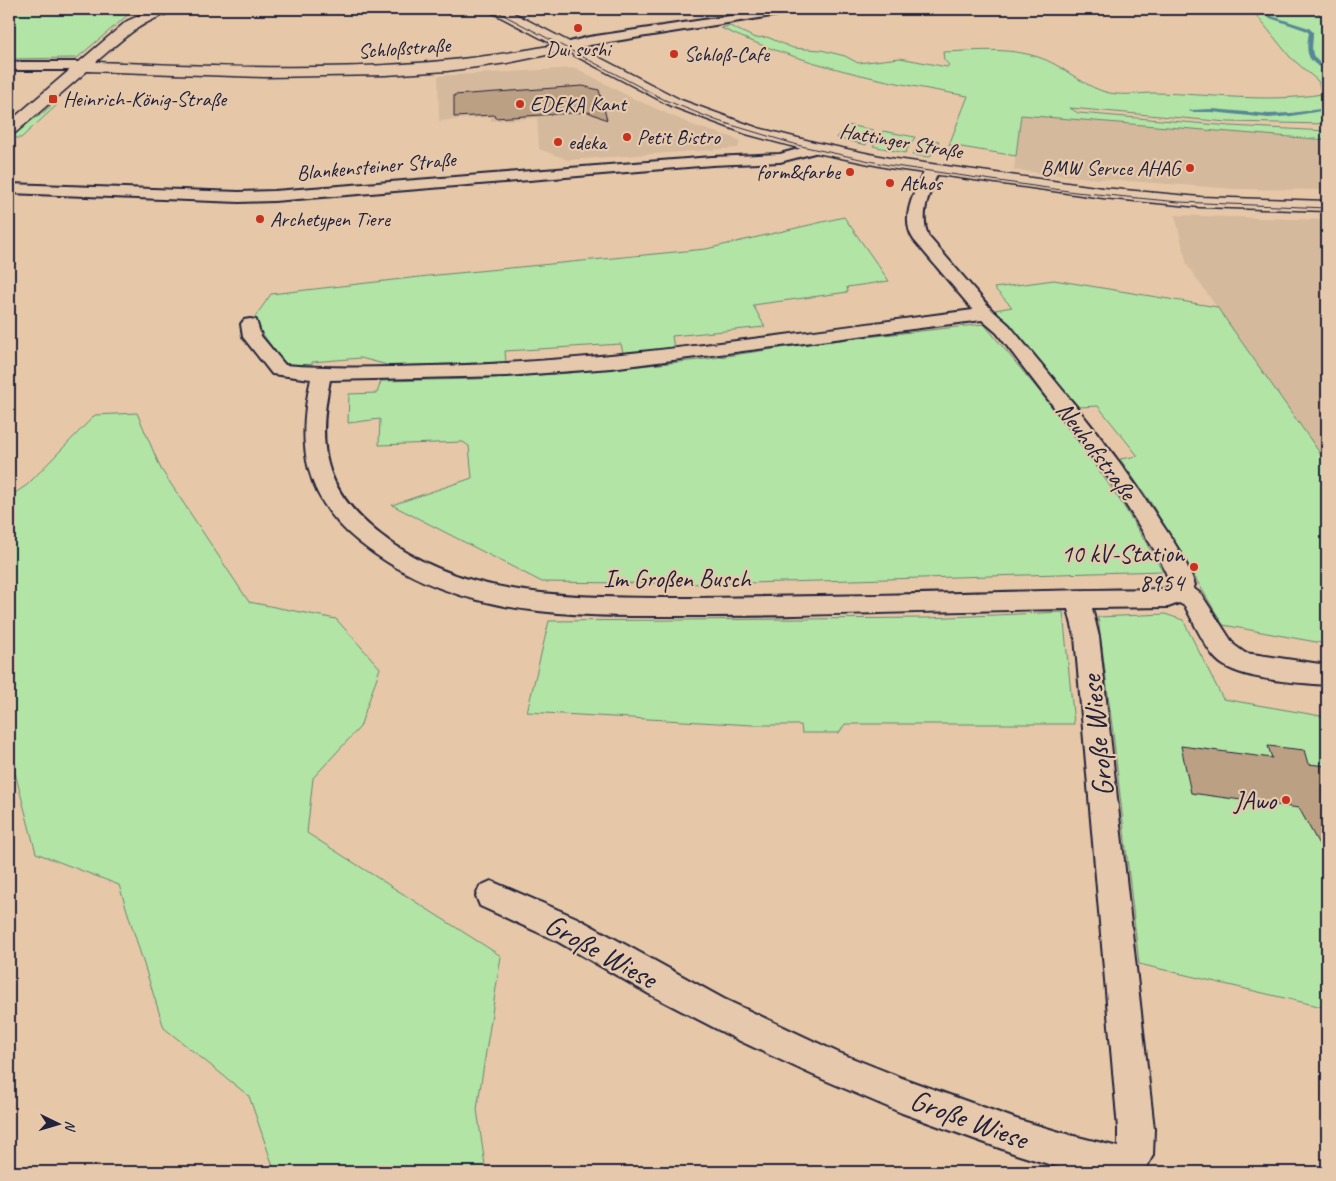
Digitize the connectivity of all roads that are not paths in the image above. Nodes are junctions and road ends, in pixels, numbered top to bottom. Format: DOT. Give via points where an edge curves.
graph roads {
  1 [pos="167,9"];
  2 [pos="496,9"];
  3 [pos="797,9"];
  4 [pos="566,47"];
  5 [pos="9,66"];
  6 [pos="83,66"];
  7 [pos="9,130"];
  8 [pos="763,134"];
  9 [pos="817,148"];
  10 [pos="745,159"];
  11 [pos="932,170"];
  12 [pos="9,190"];
  13 [pos="1327,206"];
  14 [pos="986,314"];
  15 [pos="250,324"];
  16 [pos="322,374"];
  17 [pos="1180,591"];
  18 [pos="1078,599"];
  19 [pos="1327,675"];
  20 [pos="491,896"];
  1 -- 6 [label="main road" via="132,24"];
  2 -- 4 [label="main road, Hattinger Straße"];
  3 -- 4 [label="street, Schloßstraße" via="598,39"];
  4 -- 6 [label="main road, Schloßstraße" via="467,64 369,72 248,73"];
  4 -- 8 [label="main road, Hattinger Straße" via="676,103"];
  5 -- 6 [label="street, Schloßstraße"];
  6 -- 7 [label="main road"];
  8 -- 9 [label="main road, Hattinger Straße"];
  8 -- 10 [label="street" via="759,150"];
  9 -- 10 [label="street, Blankensteiner Straße" via="780,158"];
  9 -- 11 [label="main road, Hattinger Straße"];
  10 -- 12 [label="street, Blankensteiner Straße" via="274,196"];
  11 -- 13 [label="main road, Hattinger Straße" via="1146,198"];
  11 -- 14 [label="street, Neuhofstraße" via="915,213 914,225 920,237"];
  14 -- 16 [label="street" via="611,362 507,370"];
  14 -- 17 [label="street, Neuhofstraße" via="1003,329 1110,463 1167,551 1182,579"];
  15 -- 16 [label="street" via="252,337 279,370"];
  16 -- 18 [label="street, Im Großen Busch" via="314,438 321,477 344,516 386,552 436,578 471,590 535,601 633,607"];
  17 -- 18 [label="street, Im Großen Busch" via="1168,598"];
  17 -- 19 [label="street" via="1193,600 1225,652 1236,660 1249,665"];
  18 -- 20 [label="street, Große Wiese" via="1087,638 1136,1129 1135,1155 1125,1166 1086,1159 1011,1135 849,1074 675,991 551,921"];
}
